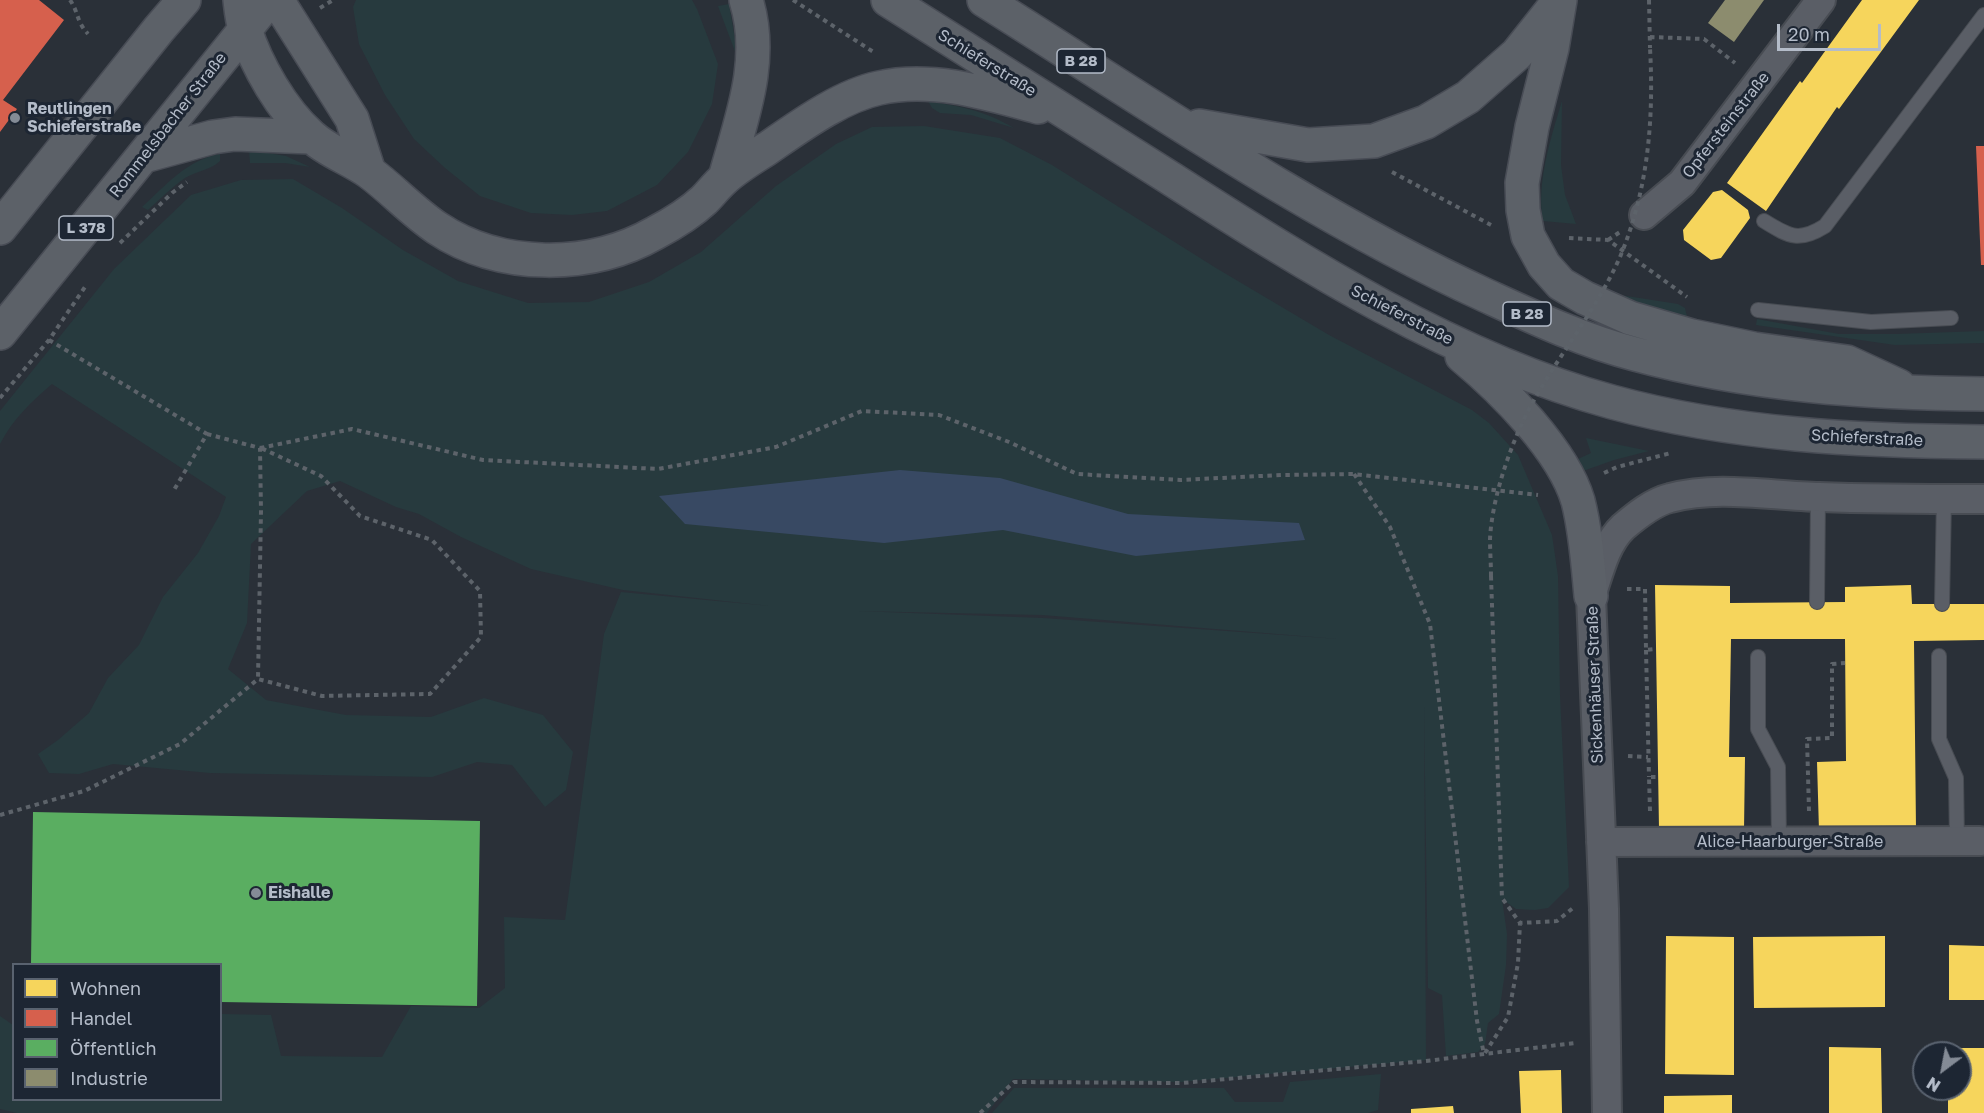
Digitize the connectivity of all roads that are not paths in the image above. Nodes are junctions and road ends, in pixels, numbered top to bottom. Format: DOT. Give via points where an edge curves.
graph roads {
  1 [pos="184,0"];
  2 [pos="269,0"];
  3 [pos="277,0"];
  4 [pos="746,0"];
  5 [pos="888,0"];
  6 [pos="984,0"];
  7 [pos="1560,0"];
  8 [pos="1821,0"];
  9 [pos="242,14"];
  10 [pos="1984,15"];
  11 [pos="1071,116"];
  12 [pos="1178,122"];
  13 [pos="311,137"];
  14 [pos="144,156"];
  15 [pos="369,172"];
  16 [pos="725,178"];
  17 [pos="1644,215"];
  18 [pos="1764,221"];
  19 [pos="0,228"];
  20 [pos="1758,310"];
  21 [pos="1951,318"];
  22 [pos="0,333"];
  23 [pos="1436,333"];
  24 [pos="1915,394"];
  25 [pos="1984,394"];
  26 [pos="1984,442"];
  27 [pos="1818,497"];
  28 [pos="1944,499"];
  29 [pos="1984,499"];
  30 [pos="1591,596"];
  31 [pos="1816,602"];
  32 [pos="1942,604"];
  33 [pos="1939,656"];
  34 [pos="1758,657"];
  35 [pos="1968,841"];
  36 [pos="1601,842"];
  37 [pos="1779,842"];
  38 [pos="1607,1113"];
  1 -- 19 [label="main road"];
  2 -- 9 [label="main road, Rommelsbacher Straße / L 378"];
  3 -- 15 [label="main road" via="352,119"];
  4 -- 16 [label="main road" via="753,44 751,78"];
  5 -- 11 [label="main road, Schieferstraße"];
  6 -- 12 [label="main road, B 28"];
  7 -- 12 [label="main road" via="1517,54 1468,97 1426,122 1374,141 1308,145"];
  7 -- 24 [label="main road" via="1522,183 1528,236 1544,265 1561,284 1630,318 1754,349 1848,362"];
  8 -- 17 [label="street, Opfersteinstraße" via="1682,183"];
  9 -- 13 [label="main road" via="275,94"];
  9 -- 14 [label="main road, Rommelsbacher Straße / L 378"];
  10 -- 18 [label="lane" via="1825,226 1803,237 1792,237"];
  11 -- 16 [label="main road" via="942,86 877,88 822,113"];
  11 -- 23 [label="main road, Schieferstraße" via="1311,266"];
  12 -- 24 [label="main road, B 28" via="1377,242 1474,290 1589,339 1725,375 1811,387"];
  13 -- 14 [label="main road" via="235,134"];
  13 -- 15 [label="main road"];
  14 -- 22 [label="main road, Rommelsbacher Straße / L 378"];
  15 -- 16 [label="main road" via="438,229 473,246 514,258 544,260 612,252 635,243 702,202"];
  20 -- 21 [label="lane" via="1871,322"];
  23 -- 26 [label="main road, Schieferstraße" via="1563,387 1678,417 1793,434"];
  23 -- 30 [label="main road" via="1521,413 1573,488 1585,541"];
  24 -- 25 [label="main road, B 28"];
  27 -- 28 [label="street, Sickenhäuser Straße"];
  27 -- 30 [label="street, Sickenhäuser Straße" via="1704,492 1668,498 1622,528 1608,548"];
  27 -- 31 [label="lane"];
  28 -- 29 [label="street, Sickenhäuser Straße"];
  28 -- 32 [label="lane"];
  30 -- 36 [label="street, Sickenhäuser Straße"];
  33 -- 35 [label="lane" via="1939,740 1956,778"];
  34 -- 37 [label="lane" via="1758,729 1778,767"];
  35 -- 37 [label="street, Alice-Haarburger-Straße"];
  36 -- 37 [label="street, Alice-Haarburger-Straße"];
  36 -- 38 [label="street, Sickenhäuser Straße"];
}
